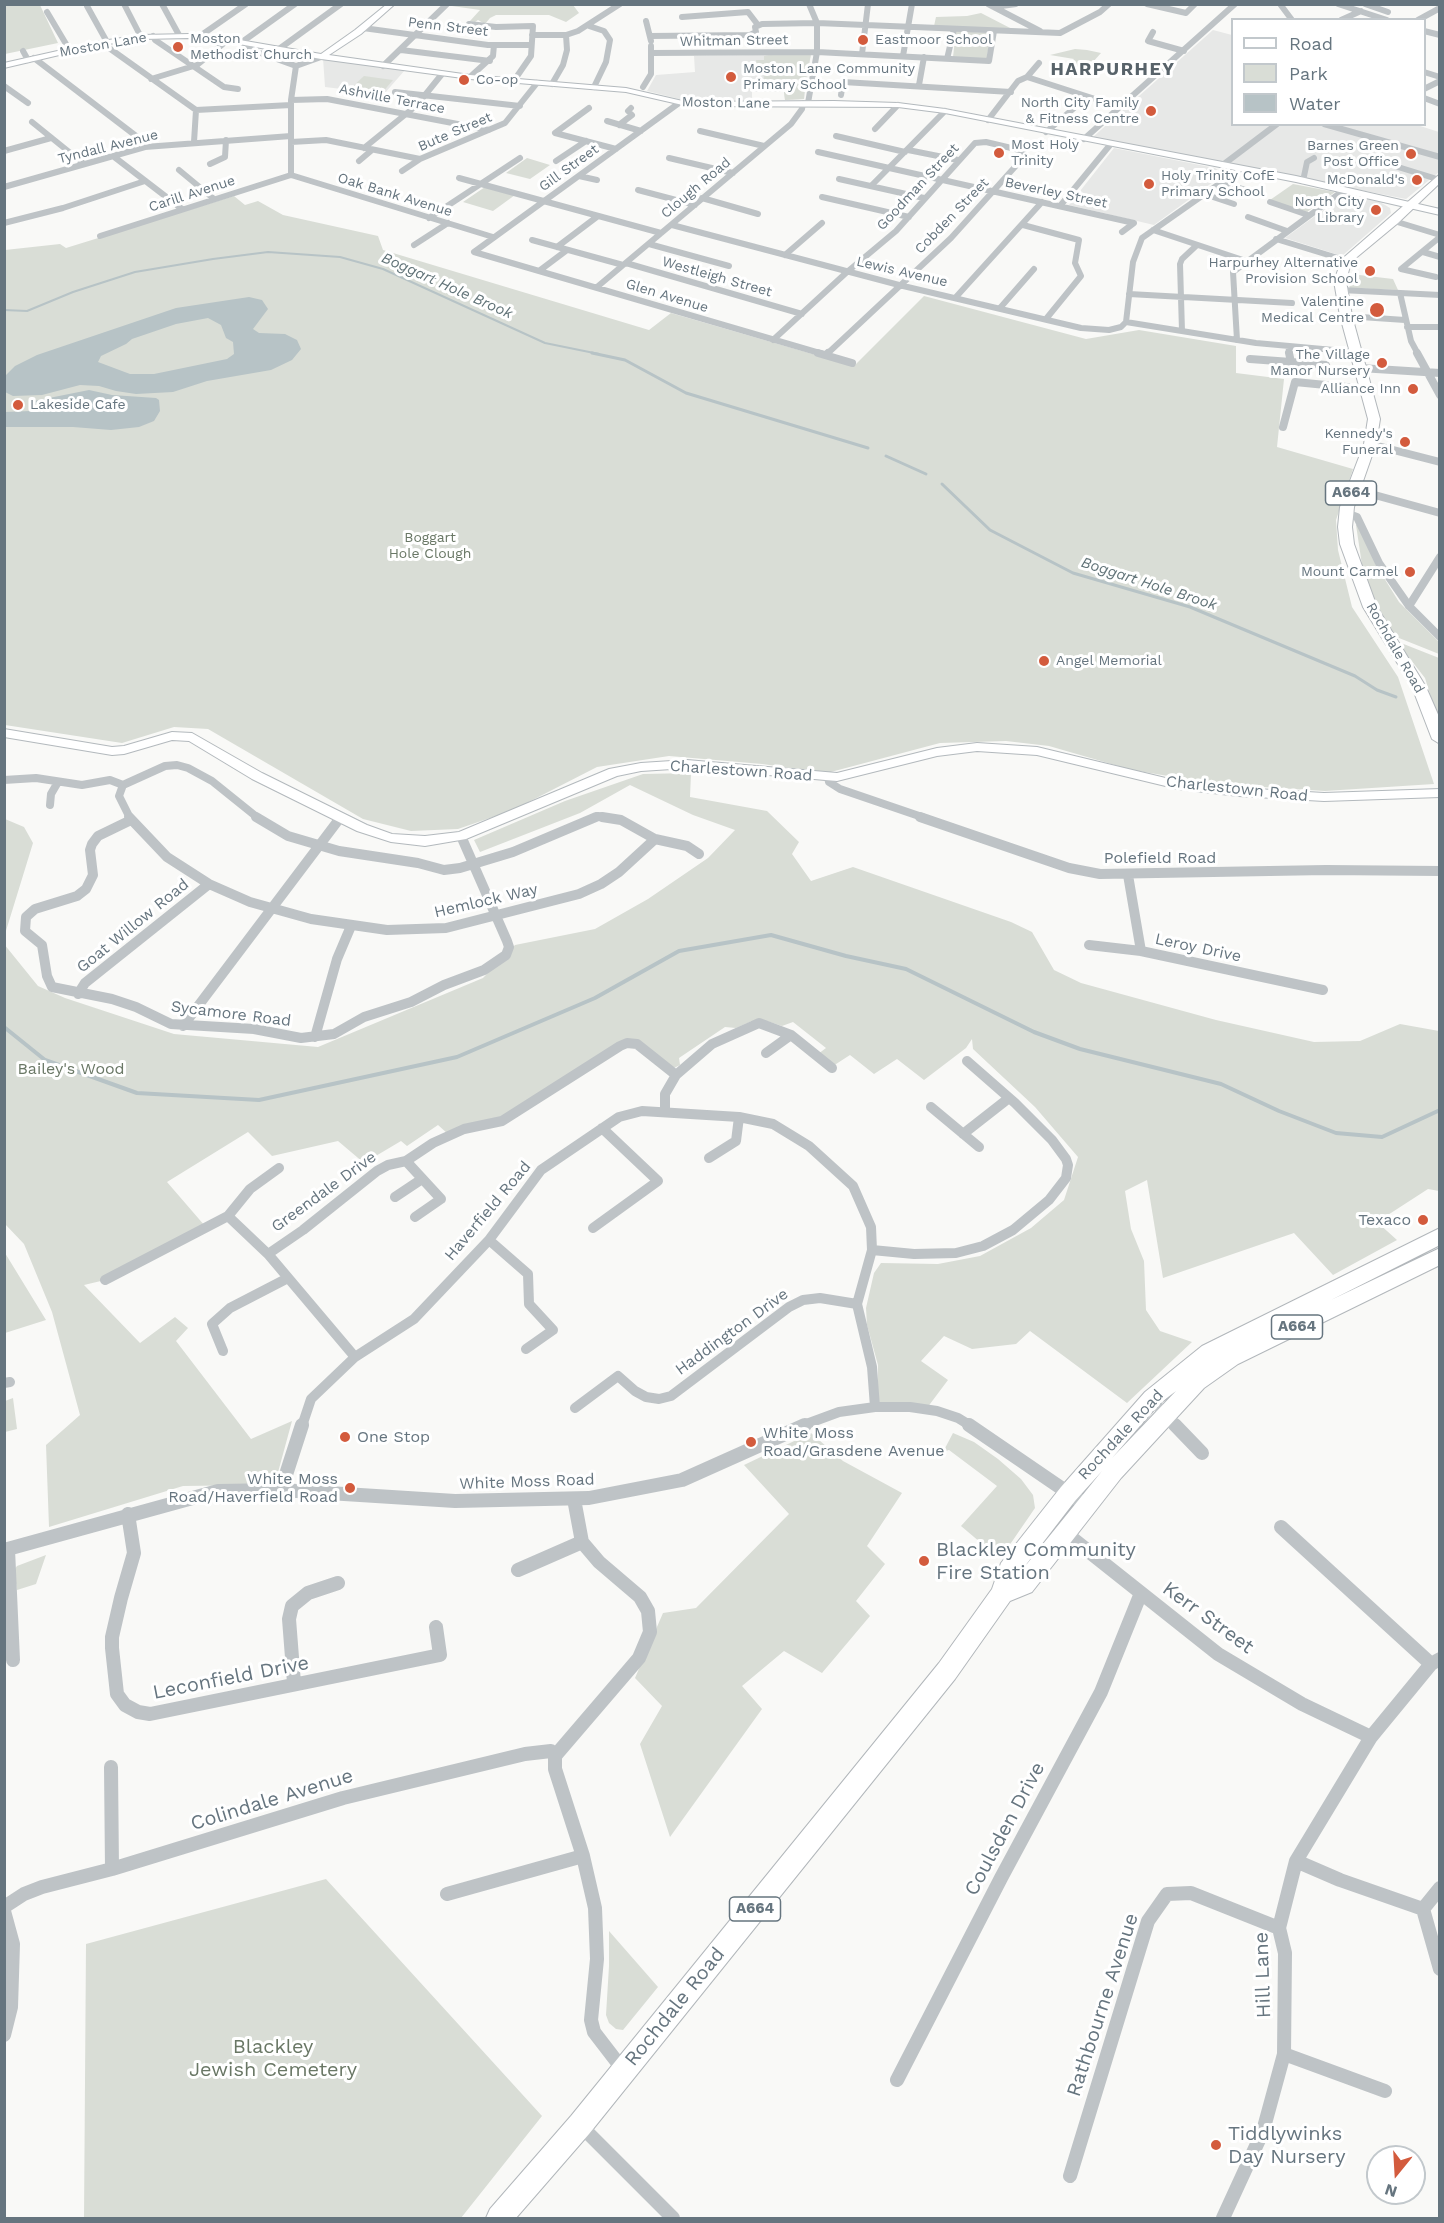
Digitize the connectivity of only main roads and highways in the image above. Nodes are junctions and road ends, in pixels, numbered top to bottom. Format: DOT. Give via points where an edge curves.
graph roads {
  1 [pos="1438,178"];
  2 [pos="1440,739"];
  3 [pos="1436,1246"];
  4 [pos="1077,1500"];
  5 [pos="499,2218"];
  1 -- 2 [label="main road, Rochdale Road / A664" via="1346,261 1341,272 1341,290 1374,419 1370,444 1346,513 1347,544 1362,591 1419,687"];
  3 -- 4 [label="main road, Rochdale Road / A664" via="1231,1358 1197,1382 1114,1471"];
  3 -- 4 [label="main road, Rochdale Road" via="1209,1352 1151,1400"];
  4 -- 5 [label="main road, Rochdale Road / A664" via="1056,1526 1009,1570 1002,1594 947,1671 580,2125"];
}
